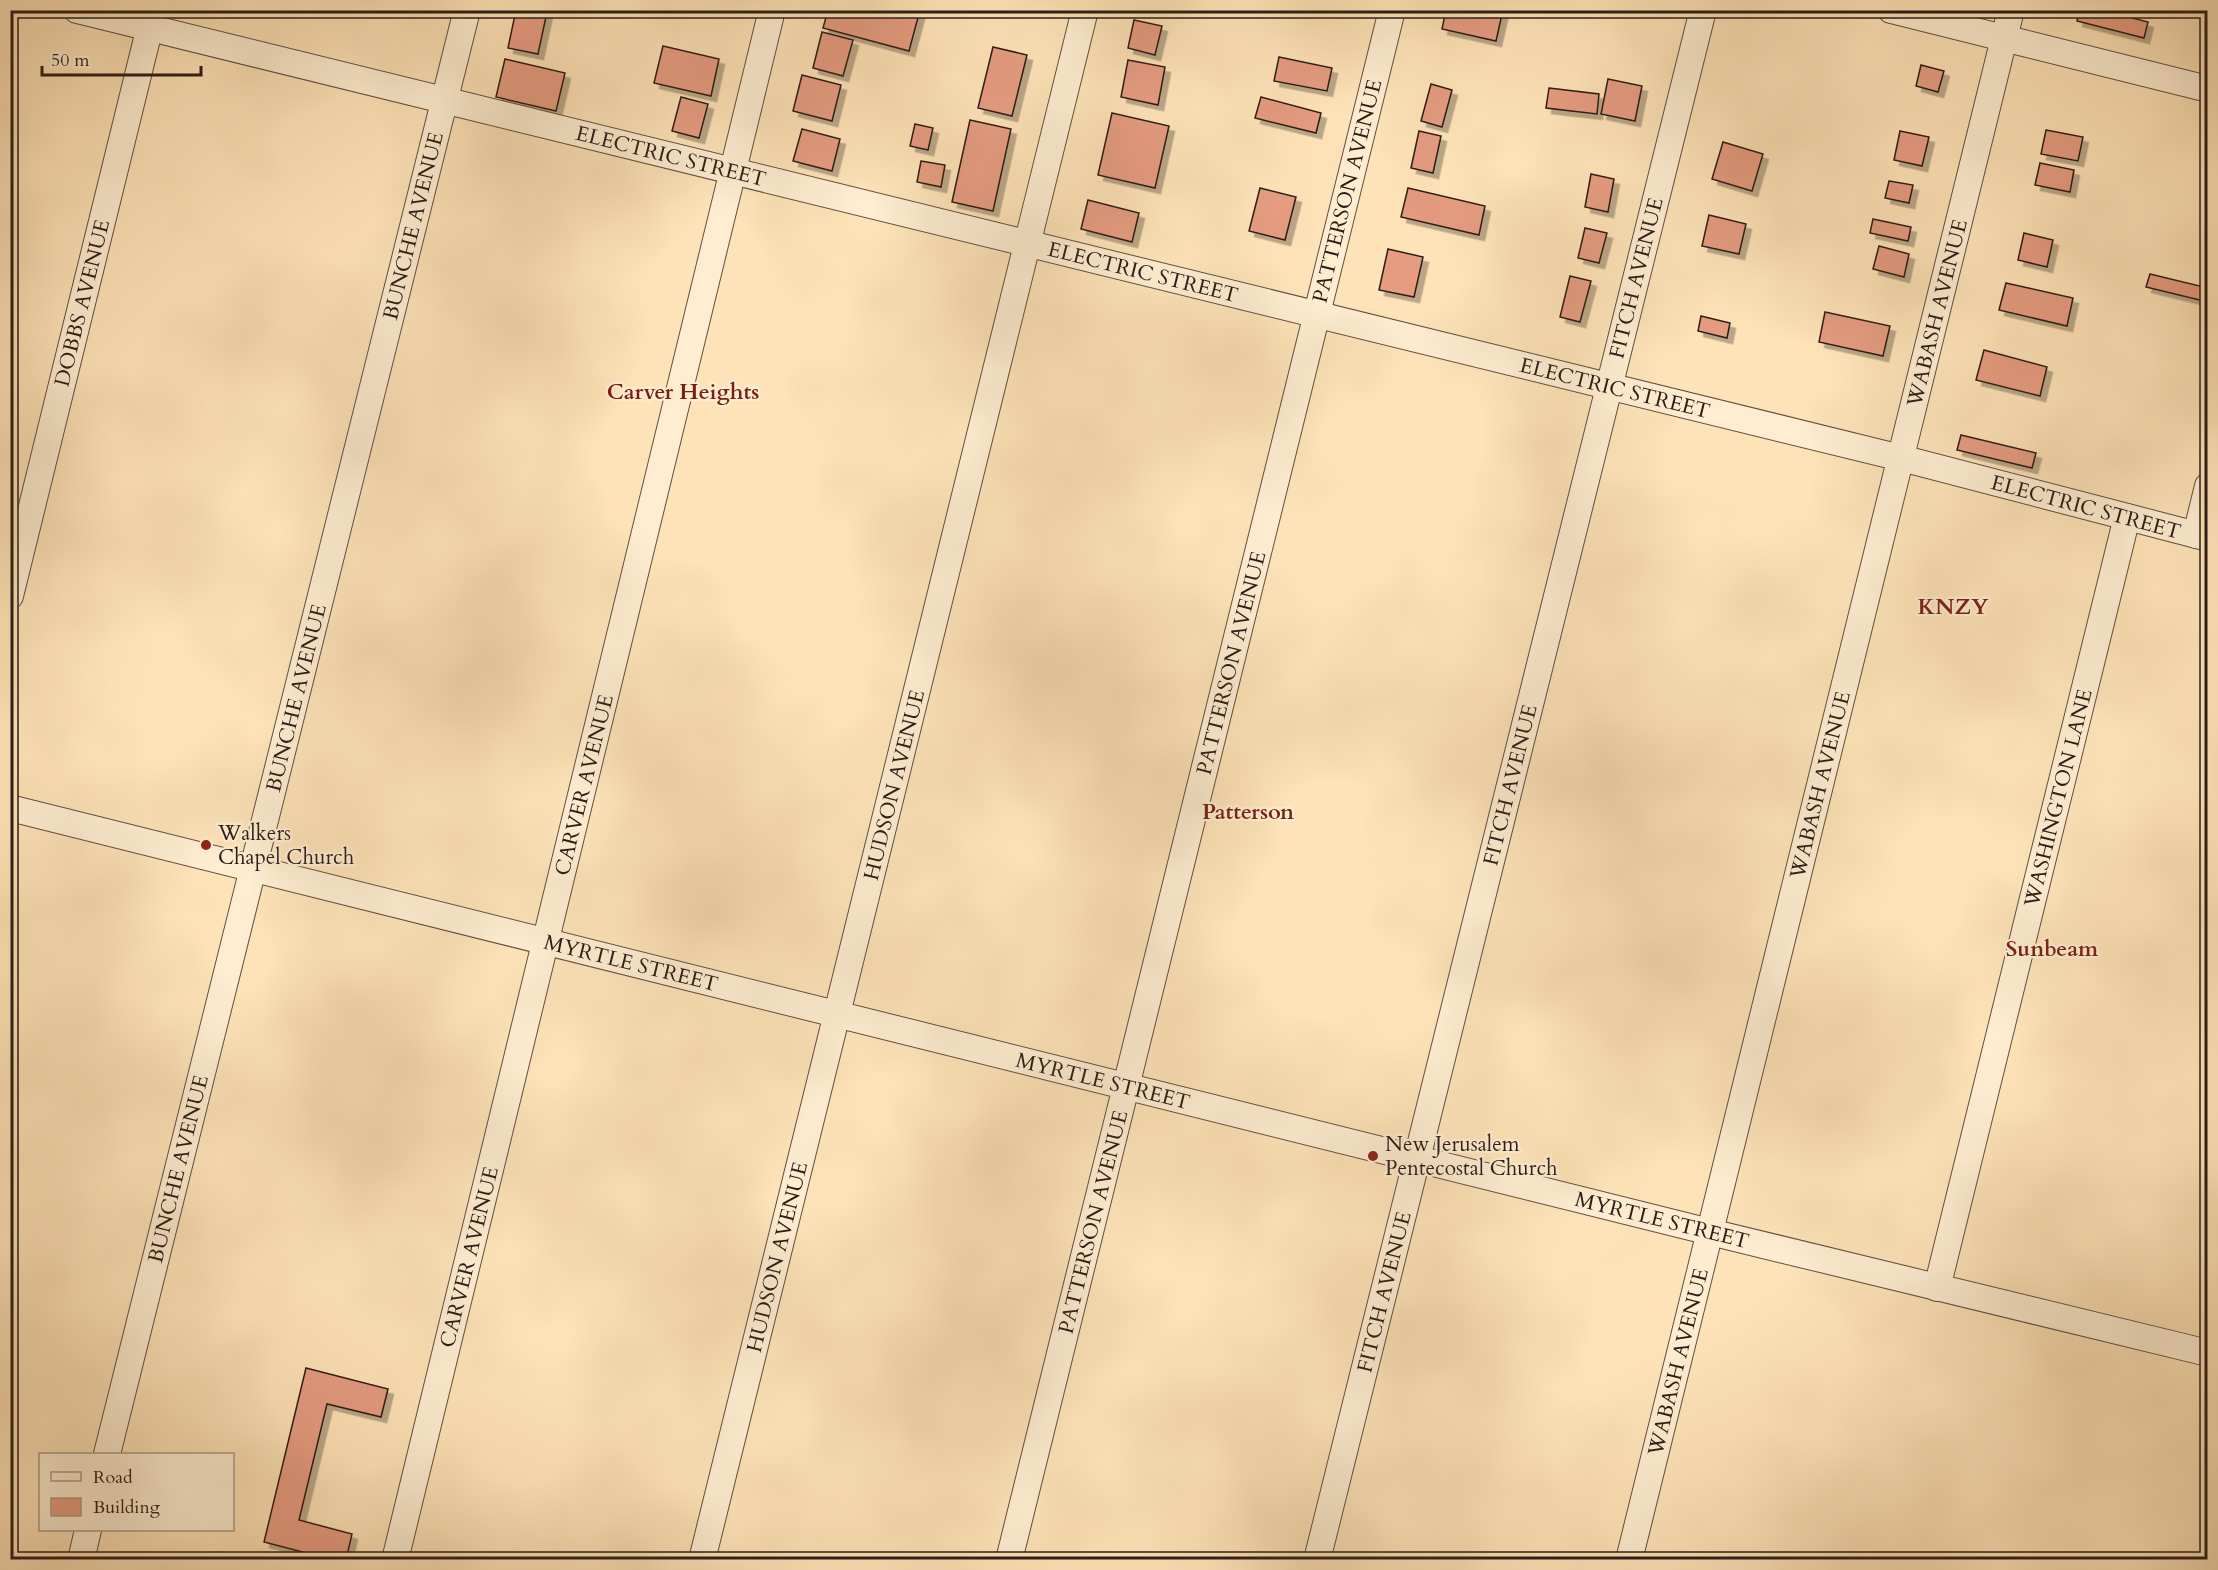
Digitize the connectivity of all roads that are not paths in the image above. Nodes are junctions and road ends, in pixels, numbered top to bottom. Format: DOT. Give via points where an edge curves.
graph roads {
  1 [pos="77,10"];
  2 [pos="467,10"];
  3 [pos="772,10"];
  4 [pos="1085,10"];
  5 [pos="1392,10"];
  6 [pos="1703,10"];
  7 [pos="1891,10"];
  8 [pos="2011,10"];
  9 [pos="152,20"];
  10 [pos="2004,39"];
  11 [pos="2208,89"];
  12 [pos="445,101"];
  13 [pos="733,171"];
  14 [pos="1027,244"];
  15 [pos="1317,315"];
  16 [pos="1609,387"];
  17 [pos="1901,458"];
  18 [pos="2208,486"];
  19 [pos="2127,517"];
  20 [pos="2202,537"];
  21 [pos="10,596"];
  22 [pos="10,808"];
  23 [pos="253,868"];
  24 [pos="545,942"];
  25 [pos="837,1014"];
  26 [pos="1126,1087"];
  27 [pos="1417,1159"];
  28 [pos="1710,1232"];
  29 [pos="1937,1288"];
  30 [pos="2202,1352"];
  31 [pos="107,1453"];
  32 [pos="88,1531"];
  33 [pos="81,1560"];
  34 [pos="395,1560"];
  35 [pos="702,1560"];
  36 [pos="1010,1560"];
  37 [pos="1317,1560"];
  38 [pos="1629,1560"];
  1 -- 9 [label="street, ELECTRIC STREET"];
  2 -- 12 [label="street, BUNCHE AVENUE"];
  3 -- 13 [label="street, CARVER AVENUE"];
  4 -- 14 [label="street, HUDSON AVENUE"];
  5 -- 15 [label="street, PATTERSON AVENUE"];
  6 -- 16 [label="street, FITCH AVENUE"];
  7 -- 10 [label="street"];
  8 -- 10 [label="street, WABASH AVENUE"];
  9 -- 12 [label="street, ELECTRIC STREET"];
  9 -- 21 [label="street, DOBBS AVENUE"];
  10 -- 11 [label="street"];
  10 -- 17 [label="street, WABASH AVENUE"];
  12 -- 13 [label="street, ELECTRIC STREET"];
  12 -- 23 [label="street, BUNCHE AVENUE"];
  13 -- 14 [label="street, ELECTRIC STREET"];
  13 -- 24 [label="street, CARVER AVENUE"];
  14 -- 15 [label="street, ELECTRIC STREET"];
  14 -- 25 [label="street, HUDSON AVENUE"];
  15 -- 16 [label="street, ELECTRIC STREET"];
  15 -- 26 [label="street, PATTERSON AVENUE"];
  16 -- 17 [label="street, ELECTRIC STREET"];
  16 -- 27 [label="street, FITCH AVENUE"];
  17 -- 19 [label="street, ELECTRIC STREET"];
  17 -- 28 [label="street, WABASH AVENUE"];
  18 -- 20 [label="street"];
  19 -- 20 [label="street, ELECTRIC STREET"];
  19 -- 29 [label="street, WASHINGTON LANE"];
  22 -- 23 [label="street, MYRTLE STREET"];
  23 -- 24 [label="street, MYRTLE STREET"];
  23 -- 31 [label="street, BUNCHE AVENUE"];
  24 -- 25 [label="street, MYRTLE STREET"];
  24 -- 34 [label="street, CARVER AVENUE"];
  25 -- 26 [label="street, MYRTLE STREET"];
  25 -- 35 [label="street, HUDSON AVENUE"];
  26 -- 27 [label="street, MYRTLE STREET"];
  26 -- 36 [label="street, PATTERSON AVENUE"];
  27 -- 28 [label="street, MYRTLE STREET"];
  27 -- 37 [label="street, FITCH AVENUE"];
  28 -- 29 [label="street, MYRTLE STREET"];
  28 -- 38 [label="street, WABASH AVENUE"];
  29 -- 30 [label="street, MYRTLE STREET"];
  32 -- 33 [label="street"];
}
